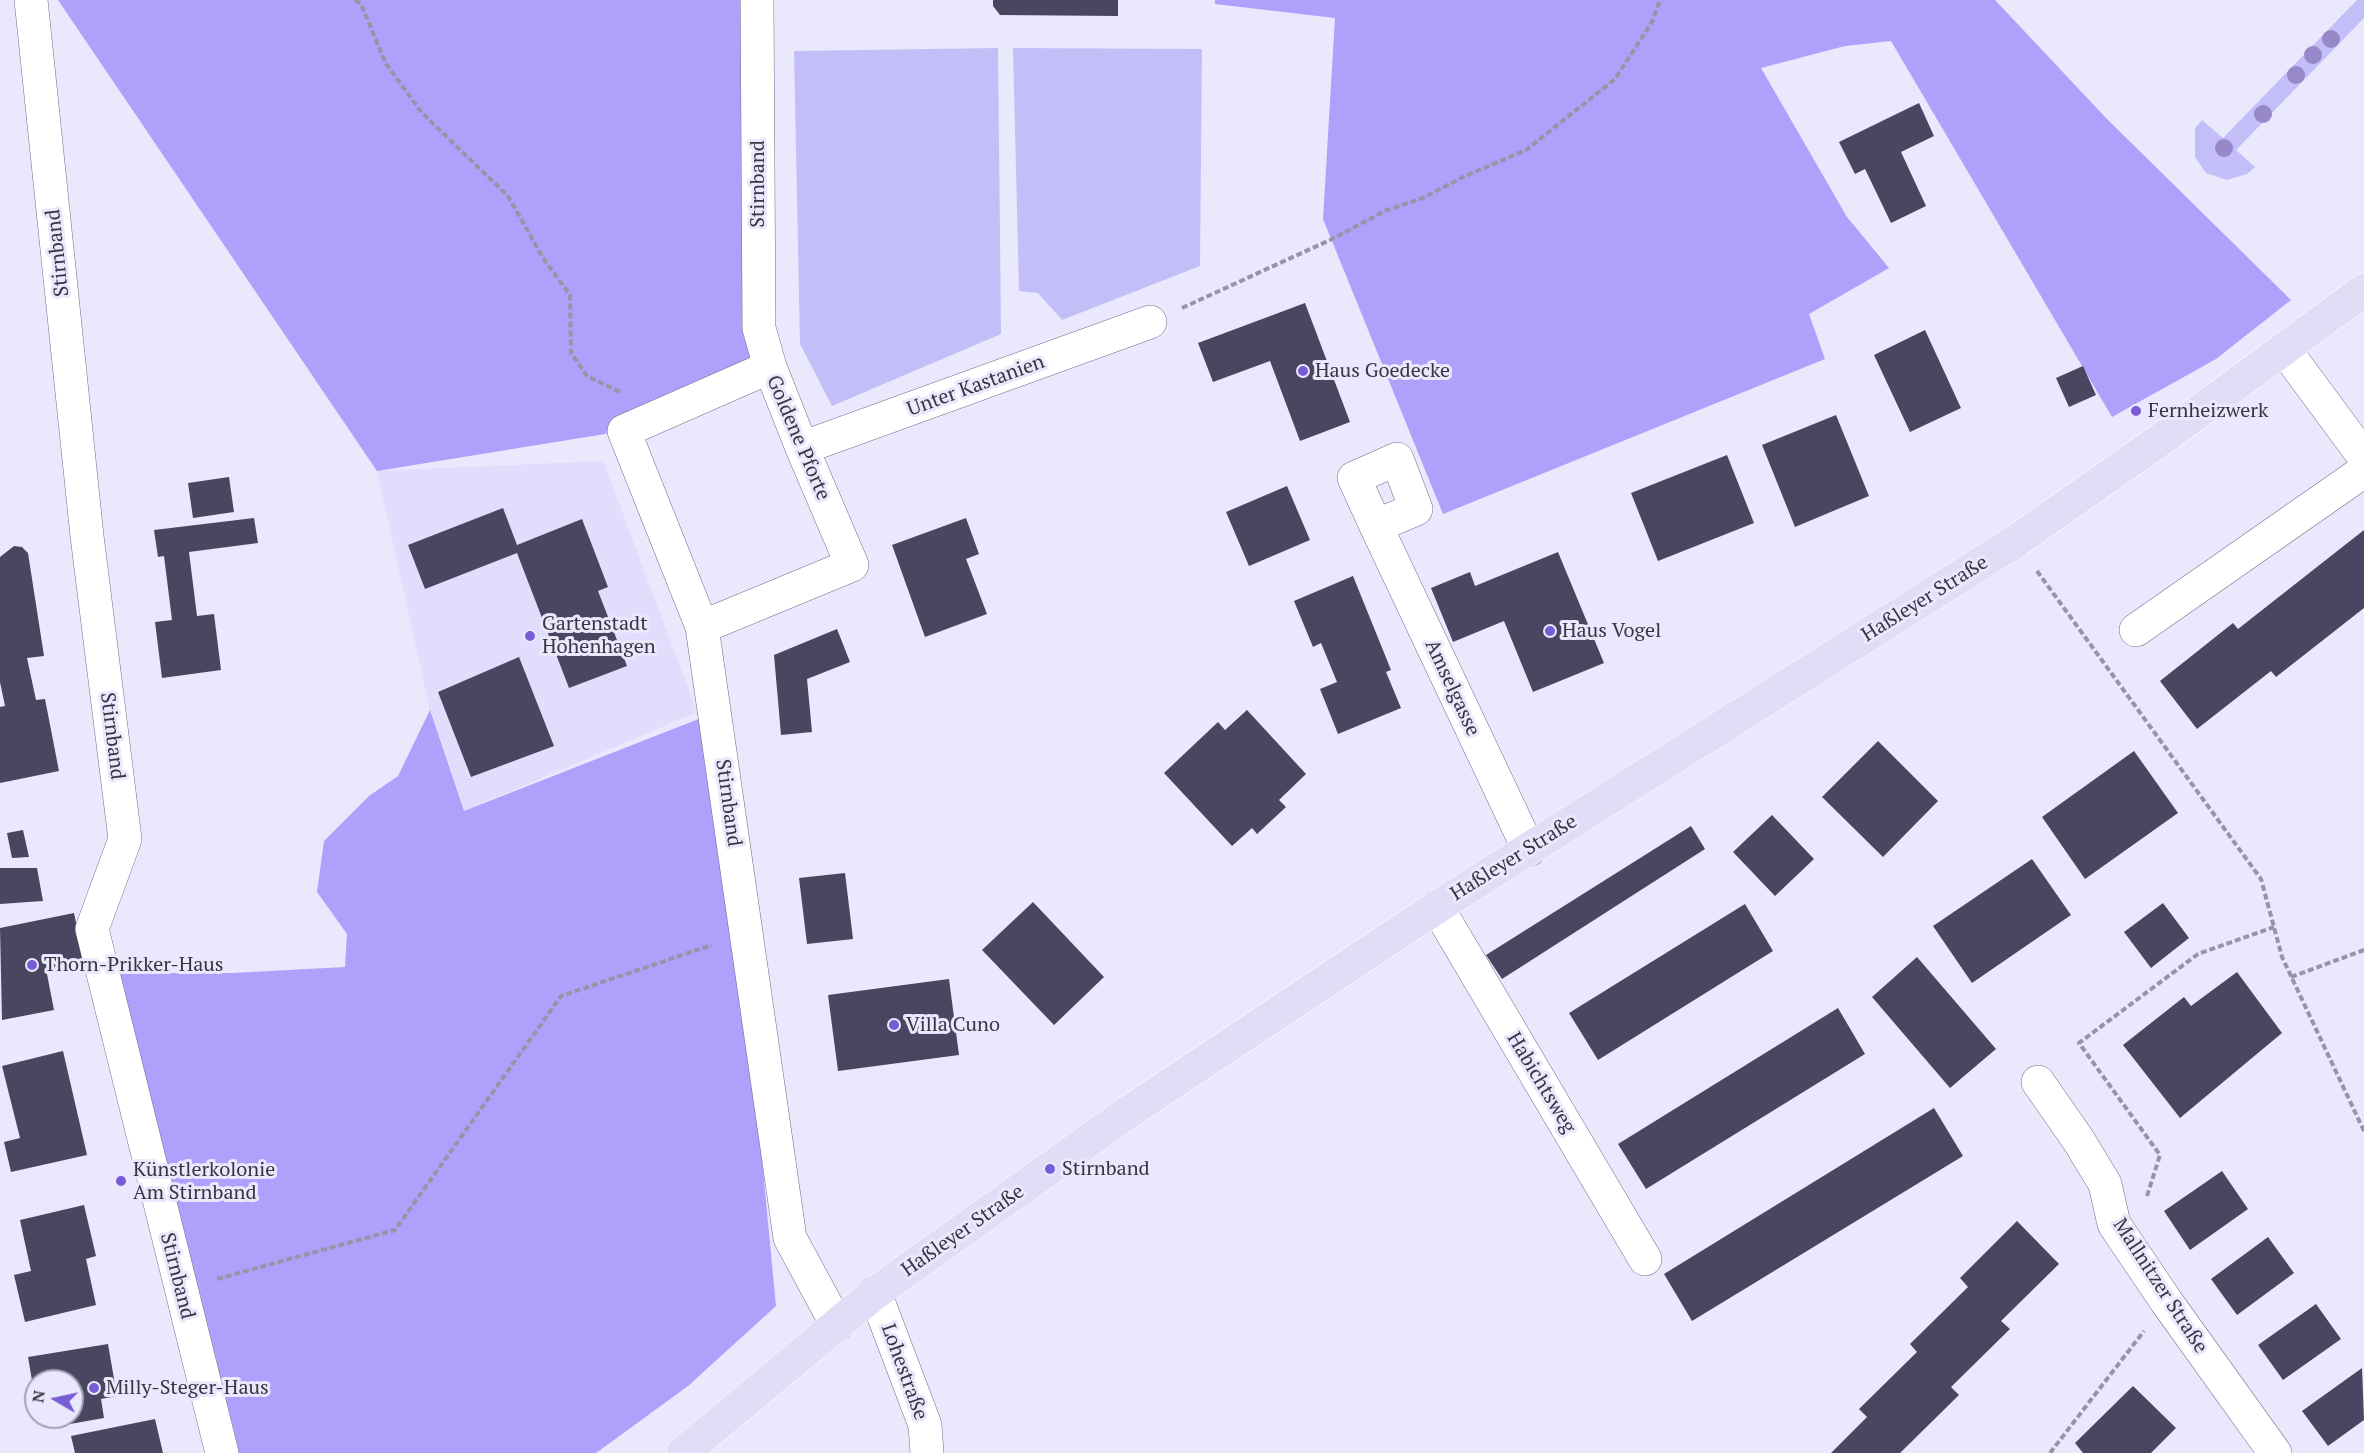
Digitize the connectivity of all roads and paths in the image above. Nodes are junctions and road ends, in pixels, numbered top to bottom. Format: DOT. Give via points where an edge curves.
graph roads {
  1 [pos="31,0"];
  2 [pos="354,0"];
  3 [pos="758,0"];
  4 [pos="1660,0"];
  5 [pos="2364,290"];
  6 [pos="1150,322"];
  7 [pos="2285,350"];
  8 [pos="770,367"];
  9 [pos="624,431"];
  10 [pos="802,448"];
  11 [pos="2364,457"];
  12 [pos="2364,471"];
  13 [pos="1376,526"];
  14 [pos="2016,541"];
  15 [pos="702,627"];
  16 [pos="2136,630"];
  17 [pos="1529,850"];
  18 [pos="1437,907"];
  19 [pos="2274,927"];
  20 [pos="747,934"];
  21 [pos="2364,950"];
  22 [pos="2291,977"];
  23 [pos="2038,1082"];
  24 [pos="2364,1131"];
  25 [pos="2123,1236"];
  26 [pos="1645,1259"];
  27 [pos="180,1288"];
  28 [pos="875,1293"];
  29 [pos="2166,1301"];
  30 [pos="837,1325"];
  31 [pos="222,1453"];
  32 [pos="683,1453"];
  33 [pos="927,1453"];
  34 [pos="2050,1453"];
  35 [pos="2275,1453"];
  1 -- 27 [label="street, Stirnband" via="86,524 125,839 92,929"];
  2 -- 9 [label="path" via="361,4 386,64 422,113 508,196 543,258 570,295 572,353 587,376 632,398"];
  3 -- 8 [label="street, Stirnband" via="759,328"];
  4 -- 6 [label="path" via="1652,22 1615,79 1526,150 1423,198 1387,210"];
  5 -- 7 [label="main road, Haßleyer Straße"];
  6 -- 10 [label="street, Unter Kastanien"];
  7 -- 11 [label="street"];
  7 -- 14 [label="main road, Haßleyer Straße"];
  8 -- 9 [label="street, Goldene Pforte"];
  8 -- 10 [label="street, Goldene Pforte"];
  9 -- 15 [label="street"];
  10 -- 15 [label="street, Goldene Pforte" via="852,564"];
  12 -- 16 [label="street"];
  13 -- 17 [label="street, Amselgasse"];
  14 -- 17 [label="main road, Haßleyer Straße"];
  14 -- 19 [label="path" via="2261,879"];
  15 -- 20 [label="street, Stirnband"];
  17 -- 18 [label="main road, Haßleyer Straße"];
  18 -- 26 [label="street, Habichtsweg"];
  18 -- 28 [label="main road, Haßleyer Straße" via="1130,1112"];
  19 -- 22 [label="path"];
  19 -- 25 [label="path" via="2198,954 2079,1043 2160,1155 2138,1222"];
  20 -- 27 [label="path" via="561,996 395,1230"];
  20 -- 30 [label="street, Stirnband" via="790,1238"];
  21 -- 22 [label="path"];
  22 -- 24 [label="path"];
  23 -- 25 [label="street, Mallnitzer Straße" via="2105,1184 2115,1224"];
  25 -- 29 [label="street, Mallnitzer Straße"];
  27 -- 31 [label="street, Stirnband"];
  28 -- 30 [label="main road, Haßleyer Straße"];
  28 -- 33 [label="street, Lohestraße" via="925,1425"];
  29 -- 34 [label="path"];
  29 -- 35 [label="street, Mallnitzer Straße"];
  30 -- 32 [label="main road, Haßleyer Straße"];
}
